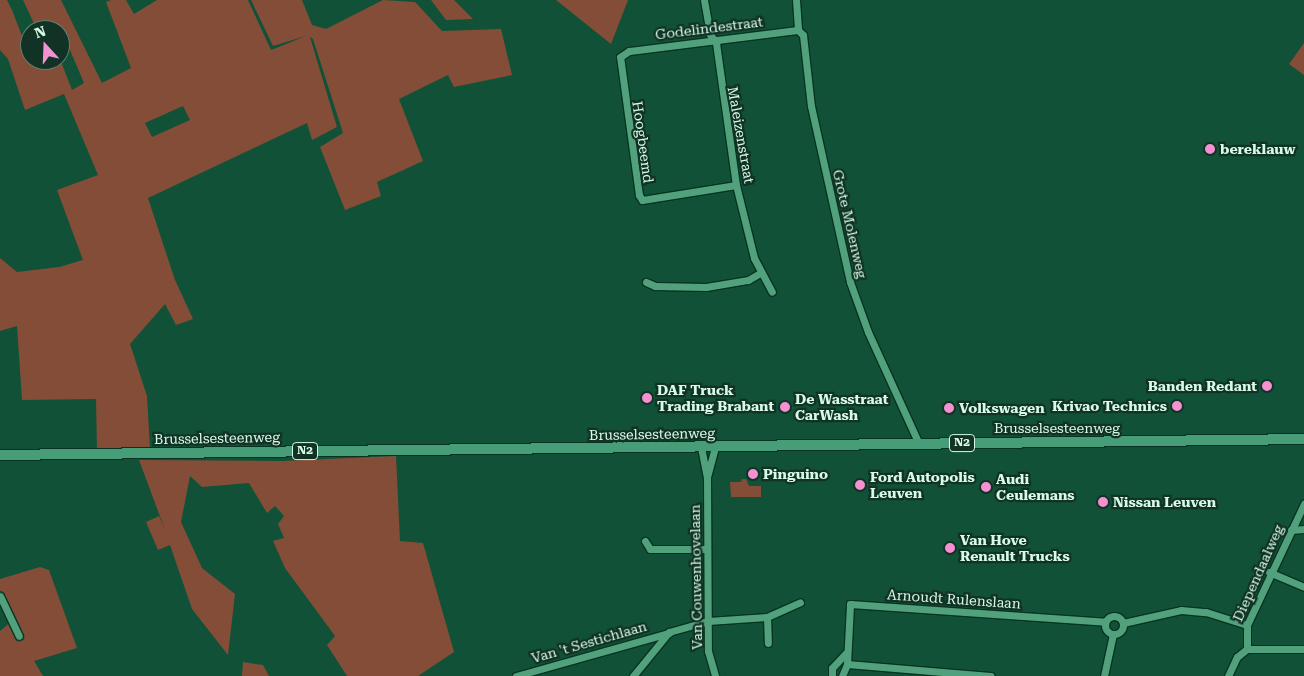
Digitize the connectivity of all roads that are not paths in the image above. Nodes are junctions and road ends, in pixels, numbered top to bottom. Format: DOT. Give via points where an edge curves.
graph roads {
  1 [pos="704,0"];
  2 [pos="796,0"];
  3 [pos="798,30"];
  4 [pos="715,40"];
  5 [pos="624,53"];
  6 [pos="736,185"];
  7 [pos="760,273"];
  8 [pos="646,282"];
  9 [pos="772,292"];
  10 [pos="1304,439"];
  11 [pos="919,444"];
  12 [pos="701,447"];
  13 [pos="715,447"];
  14 [pos="0,454"];
  15 [pos="707,478"];
  16 [pos="1304,504"];
  17 [pos="1304,529"];
  18 [pos="1291,530"];
  19 [pos="645,541"];
  20 [pos="707,549"];
  21 [pos="1269,572"];
  22 [pos="1304,587"];
  23 [pos="0,596"];
  24 [pos="800,602"];
  25 [pos="767,617"];
  26 [pos="708,621"];
  27 [pos="1105,622"];
  28 [pos="1123,623"];
  29 [pos="1247,625"];
  30 [pos="669,632"];
  31 [pos="1112,634"];
  32 [pos="19,636"];
  33 [pos="768,643"];
  34 [pos="1247,649"];
  35 [pos="1304,649"];
  36 [pos="846,653"];
  37 [pos="847,664"];
  38 [pos="516,676"];
  39 [pos="633,676"];
  40 [pos="716,676"];
  41 [pos="832,676"];
  42 [pos="842,676"];
  43 [pos="990,676"];
  44 [pos="1104,676"];
  45 [pos="1228,676"];
  1 -- 4 [label="street, Maleizenstraat" via="710,34"];
  2 -- 3 [label="street, Grote Molenweg"];
  3 -- 4 [label="street, Godelindestraat"];
  3 -- 11 [label="street, Grote Molenweg" via="803,35 811,106 850,282 868,332"];
  4 -- 5 [label="street, Godelindestraat"];
  4 -- 6 [label="street, Maleizenstraat"];
  5 -- 6 [label="street, Hoogbeemd" via="620,64 642,200"];
  6 -- 7 [label="street, Maleizenstraat"];
  7 -- 8 [label="street" via="748,280 706,287 655,286"];
  7 -- 9 [label="street, Maleizenstraat"];
  10 -- 11 [label="main road, Brusselsesteenweg / N2"];
  11 -- 13 [label="main road, Brusselsesteenweg / N2"];
  12 -- 13 [label="main road, Brusselsesteenweg / N2"];
  12 -- 14 [label="main road, Brusselsesteenweg / N2"];
  12 -- 15 [label="street, Van Couwenhovelaan"];
  13 -- 15 [label="street, Van Couwenhovelaan"];
  15 -- 20 [label="street, Van Couwenhovelaan"];
  16 -- 18 [label="street, Diependaalweg"];
  17 -- 18 [label="street"];
  18 -- 21 [label="street, Diependaalweg"];
  19 -- 20 [label="street" via="650,549"];
  20 -- 26 [label="street, Van Couwenhovelaan"];
  21 -- 22 [label="street"];
  21 -- 29 [label="street, Diependaalweg"];
  23 -- 32 [label="street"];
  24 -- 25 [label="street"];
  25 -- 26 [label="street, Van 't Sestichlaan"];
  25 -- 33 [label="street"];
  26 -- 30 [label="street, Van 't Sestichlaan"];
  26 -- 40 [label="street, Van Couwenhovelaan" via="708,651"];
  27 -- 28 [label="street, Arnoudt Rulenslaan" via="1114,616"];
  27 -- 31 [label="street" via="1106,629"];
  27 -- 36 [label="street, Arnoudt Rulenslaan" via="850,604"];
  28 -- 29 [label="street, Arnoudt Rulenslaan" via="1180,610 1206,612"];
  28 -- 31 [label="street" via="1120,631"];
  29 -- 34 [label="street, Diependaalweg"];
  30 -- 38 [label="street, Van 't Sestichlaan"];
  30 -- 39 [label="street"];
  31 -- 44 [label="street"];
  34 -- 35 [label="street"];
  34 -- 45 [label="street" via="1237,658"];
  36 -- 37 [label="street, Arnoudt Rulenslaan"];
  36 -- 41 [label="street" via="832,668"];
  37 -- 42 [label="street"];
  37 -- 43 [label="street"];
}
